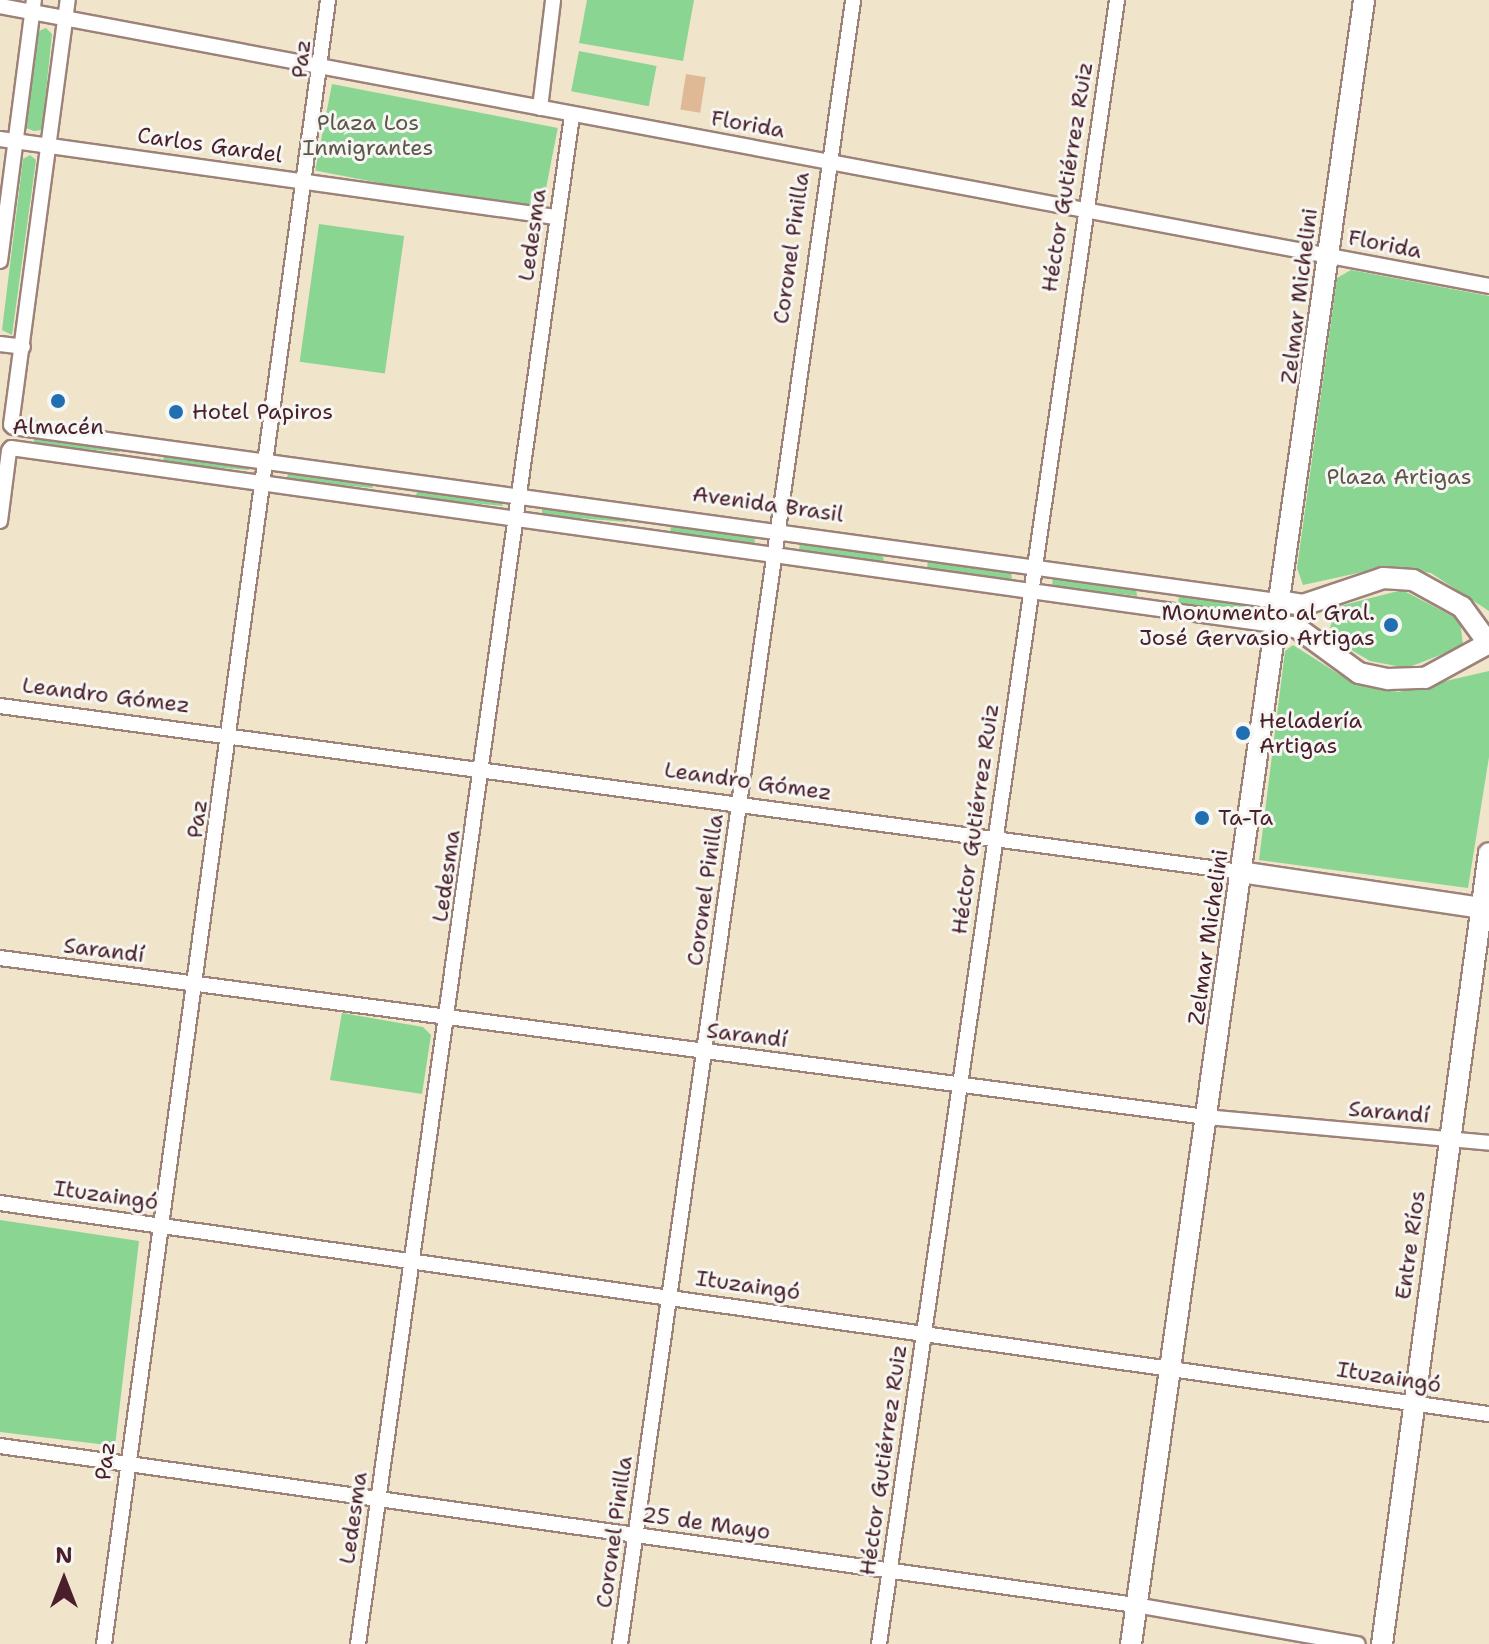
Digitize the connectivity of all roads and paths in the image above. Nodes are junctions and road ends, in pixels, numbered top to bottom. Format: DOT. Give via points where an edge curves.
graph roads {
  1 [pos="68,0"];
  2 [pos="328,0"];
  3 [pos="553,0"];
  4 [pos="853,0"];
  5 [pos="1117,0"];
  6 [pos="1364,0"];
  7 [pos="0,6"];
  8 [pos="33,6"];
  9 [pos="66,17"];
  10 [pos="324,68"];
  11 [pos="540,108"];
  12 [pos="572,115"];
  13 [pos="7,140"];
  14 [pos="50,145"];
  15 [pos="826,161"];
  16 [pos="306,181"];
  17 [pos="1083,207"];
  18 [pos="556,217"];
  19 [pos="1328,256"];
  20 [pos="0,261"];
  21 [pos="1489,286"];
  22 [pos="0,344"];
  23 [pos="23,347"];
  24 [pos="8,423"];
  25 [pos="7,451"];
  26 [pos="267,460"];
  27 [pos="264,484"];
  28 [pos="520,494"];
  29 [pos="517,519"];
  30 [pos="0,521"];
  31 [pos="775,529"];
  32 [pos="772,555"];
  33 [pos="1032,566"];
  34 [pos="1028,591"];
  35 [pos="1284,602"];
  36 [pos="1280,626"];
  37 [pos="1488,644"];
  38 [pos="0,706"];
  39 [pos="231,736"];
  40 [pos="484,769"];
  41 [pos="739,804"];
  42 [pos="994,838"];
  43 [pos="1489,853"];
  44 [pos="1241,872"];
  45 [pos="1485,909"];
  46 [pos="0,958"];
  47 [pos="196,984"];
  48 [pos="448,1016"];
  49 [pos="705,1051"];
  50 [pos="959,1085"];
  51 [pos="1206,1117"];
  52 [pos="1449,1139"];
  53 [pos="1489,1143"];
  54 [pos="0,1203"];
  55 [pos="159,1224"];
  56 [pos="413,1259"];
  57 [pos="671,1296"];
  58 [pos="923,1331"];
  59 [pos="1169,1365"];
  60 [pos="1412,1404"];
  61 [pos="1489,1414"];
  62 [pos="0,1446"];
  63 [pos="127,1464"];
  64 [pos="378,1497"];
  65 [pos="635,1536"];
  66 [pos="889,1571"];
  67 [pos="1136,1605"];
  68 [pos="104,1644"];
  69 [pos="358,1644"];
  70 [pos="620,1644"];
  71 [pos="879,1644"];
  72 [pos="1131,1644"];
  73 [pos="1358,1644"];
  74 [pos="1382,1644"];
  1 -- 9 [label="street"];
  2 -- 10 [label="street, Paz"];
  3 -- 11 [label="street"];
  4 -- 15 [label="street, Coronel Pinilla"];
  5 -- 17 [label="street, Héctor Gutiérrez Ruiz"];
  6 -- 19 [label="street, Zelmar Michelini"];
  7 -- 8 [label="street, Florida"];
  8 -- 9 [label="street, Florida"];
  8 -- 13 [label="street"];
  9 -- 10 [label="street, Florida"];
  9 -- 14 [label="street"];
  10 -- 11 [label="street, Florida"];
  10 -- 16 [label="street, Paz"];
  11 -- 12 [label="street, Florida"];
  12 -- 15 [label="street, Florida"];
  12 -- 18 [label="street, Ledesma"];
  13 -- 14 [label="street, Carlos Gardel"];
  13 -- 20 [label="street"];
  14 -- 16 [label="street, Carlos Gardel"];
  14 -- 23 [label="street"];
  15 -- 17 [label="street, Florida"];
  15 -- 31 [label="street, Coronel Pinilla"];
  16 -- 18 [label="street, Carlos Gardel"];
  16 -- 26 [label="street, Paz"];
  17 -- 19 [label="street, Florida"];
  17 -- 33 [label="street, Héctor Gutiérrez Ruiz"];
  18 -- 28 [label="street, Ledesma"];
  19 -- 21 [label="street, Florida"];
  19 -- 35 [label="street, Zelmar Michelini"];
  22 -- 23 [label="street"];
  23 -- 24 [label="street"];
  24 -- 25 [label="street"];
  24 -- 26 [label="street, Avenida Brasil"];
  25 -- 27 [label="street, Avenida Brasil"];
  25 -- 30 [label="street"];
  26 -- 27 [label="street, Paz"];
  26 -- 28 [label="street, Avenida Brasil"];
  27 -- 29 [label="street, Avenida Brasil"];
  27 -- 39 [label="street, Paz"];
  28 -- 29 [label="street, Ledesma"];
  28 -- 31 [label="street, Avenida Brasil"];
  29 -- 32 [label="street, Avenida Brasil"];
  29 -- 40 [label="street, Ledesma"];
  31 -- 32 [label="street, Coronel Pinilla"];
  31 -- 33 [label="street, Avenida Brasil"];
  32 -- 34 [label="street, Avenida Brasil"];
  32 -- 41 [label="street, Coronel Pinilla"];
  33 -- 34 [label="street, Héctor Gutiérrez Ruiz"];
  33 -- 35 [label="street, Avenida Brasil"];
  34 -- 36 [label="street, Avenida Brasil"];
  34 -- 42 [label="street, Héctor Gutiérrez Ruiz"];
  35 -- 36 [label="street, Zelmar Michelini"];
  35 -- 37 [label="street, Avenida Brasil" via="1303,605 1383,578 1413,580 1462,607"];
  36 -- 37 [label="street, Avenida Brasil" via="1296,627 1359,673 1388,679 1425,678"];
  36 -- 44 [label="street, Zelmar Michelini"];
  38 -- 39 [label="street, Leandro Gómez"];
  39 -- 40 [label="street, Leandro Gómez"];
  39 -- 47 [label="street, Paz"];
  40 -- 41 [label="street, Leandro Gómez"];
  40 -- 48 [label="street, Ledesma"];
  41 -- 42 [label="street, Leandro Gómez"];
  41 -- 49 [label="street, Coronel Pinilla"];
  42 -- 44 [label="street, Leandro Gómez"];
  42 -- 50 [label="street, Héctor Gutiérrez Ruiz"];
  43 -- 45 [label="street, Entre Ríos"];
  44 -- 45 [label="street, Leandro Gómez"];
  44 -- 51 [label="street, Zelmar Michelini"];
  45 -- 52 [label="street, Entre Ríos"];
  46 -- 47 [label="street, Sarandí"];
  47 -- 48 [label="street, Sarandí"];
  47 -- 55 [label="street, Paz"];
  48 -- 49 [label="street, Sarandí"];
  48 -- 56 [label="street, Ledesma"];
  49 -- 50 [label="street, Sarandí"];
  49 -- 57 [label="street, Coronel Pinilla"];
  50 -- 51 [label="street, Sarandí"];
  50 -- 58 [label="street, Héctor Gutiérrez Ruiz"];
  51 -- 52 [label="street, Sarandí"];
  51 -- 59 [label="street, Zelmar Michelini"];
  52 -- 53 [label="street, Sarandí"];
  52 -- 60 [label="street, Entre Ríos"];
  54 -- 55 [label="street, Ituzaingó"];
  55 -- 56 [label="street, Ituzaingó"];
  55 -- 63 [label="street, Paz"];
  56 -- 57 [label="street, Ituzaingó"];
  56 -- 64 [label="street, Ledesma"];
  57 -- 58 [label="street, Ituzaingó"];
  57 -- 65 [label="street, Coronel Pinilla"];
  58 -- 59 [label="street, Ituzaingó"];
  58 -- 66 [label="street, Héctor Gutiérrez Ruiz"];
  59 -- 60 [label="street, Ituzaingó"];
  59 -- 67 [label="street, Zelmar Michelini"];
  60 -- 61 [label="street, Ituzaingó"];
  60 -- 74 [label="street, Entre Ríos"];
  62 -- 63 [label="street, 25 de Mayo"];
  63 -- 64 [label="street, 25 de Mayo"];
  63 -- 68 [label="street, Paz"];
  64 -- 65 [label="street, 25 de Mayo"];
  64 -- 69 [label="street, Ledesma"];
  65 -- 66 [label="street, 25 de Mayo"];
  65 -- 70 [label="street, Coronel Pinilla"];
  66 -- 67 [label="street, 25 de Mayo"];
  66 -- 71 [label="street, Héctor Gutiérrez Ruiz"];
  67 -- 72 [label="street, Zelmar Michelini"];
  67 -- 73 [label="street, 25 de Mayo"];
}
